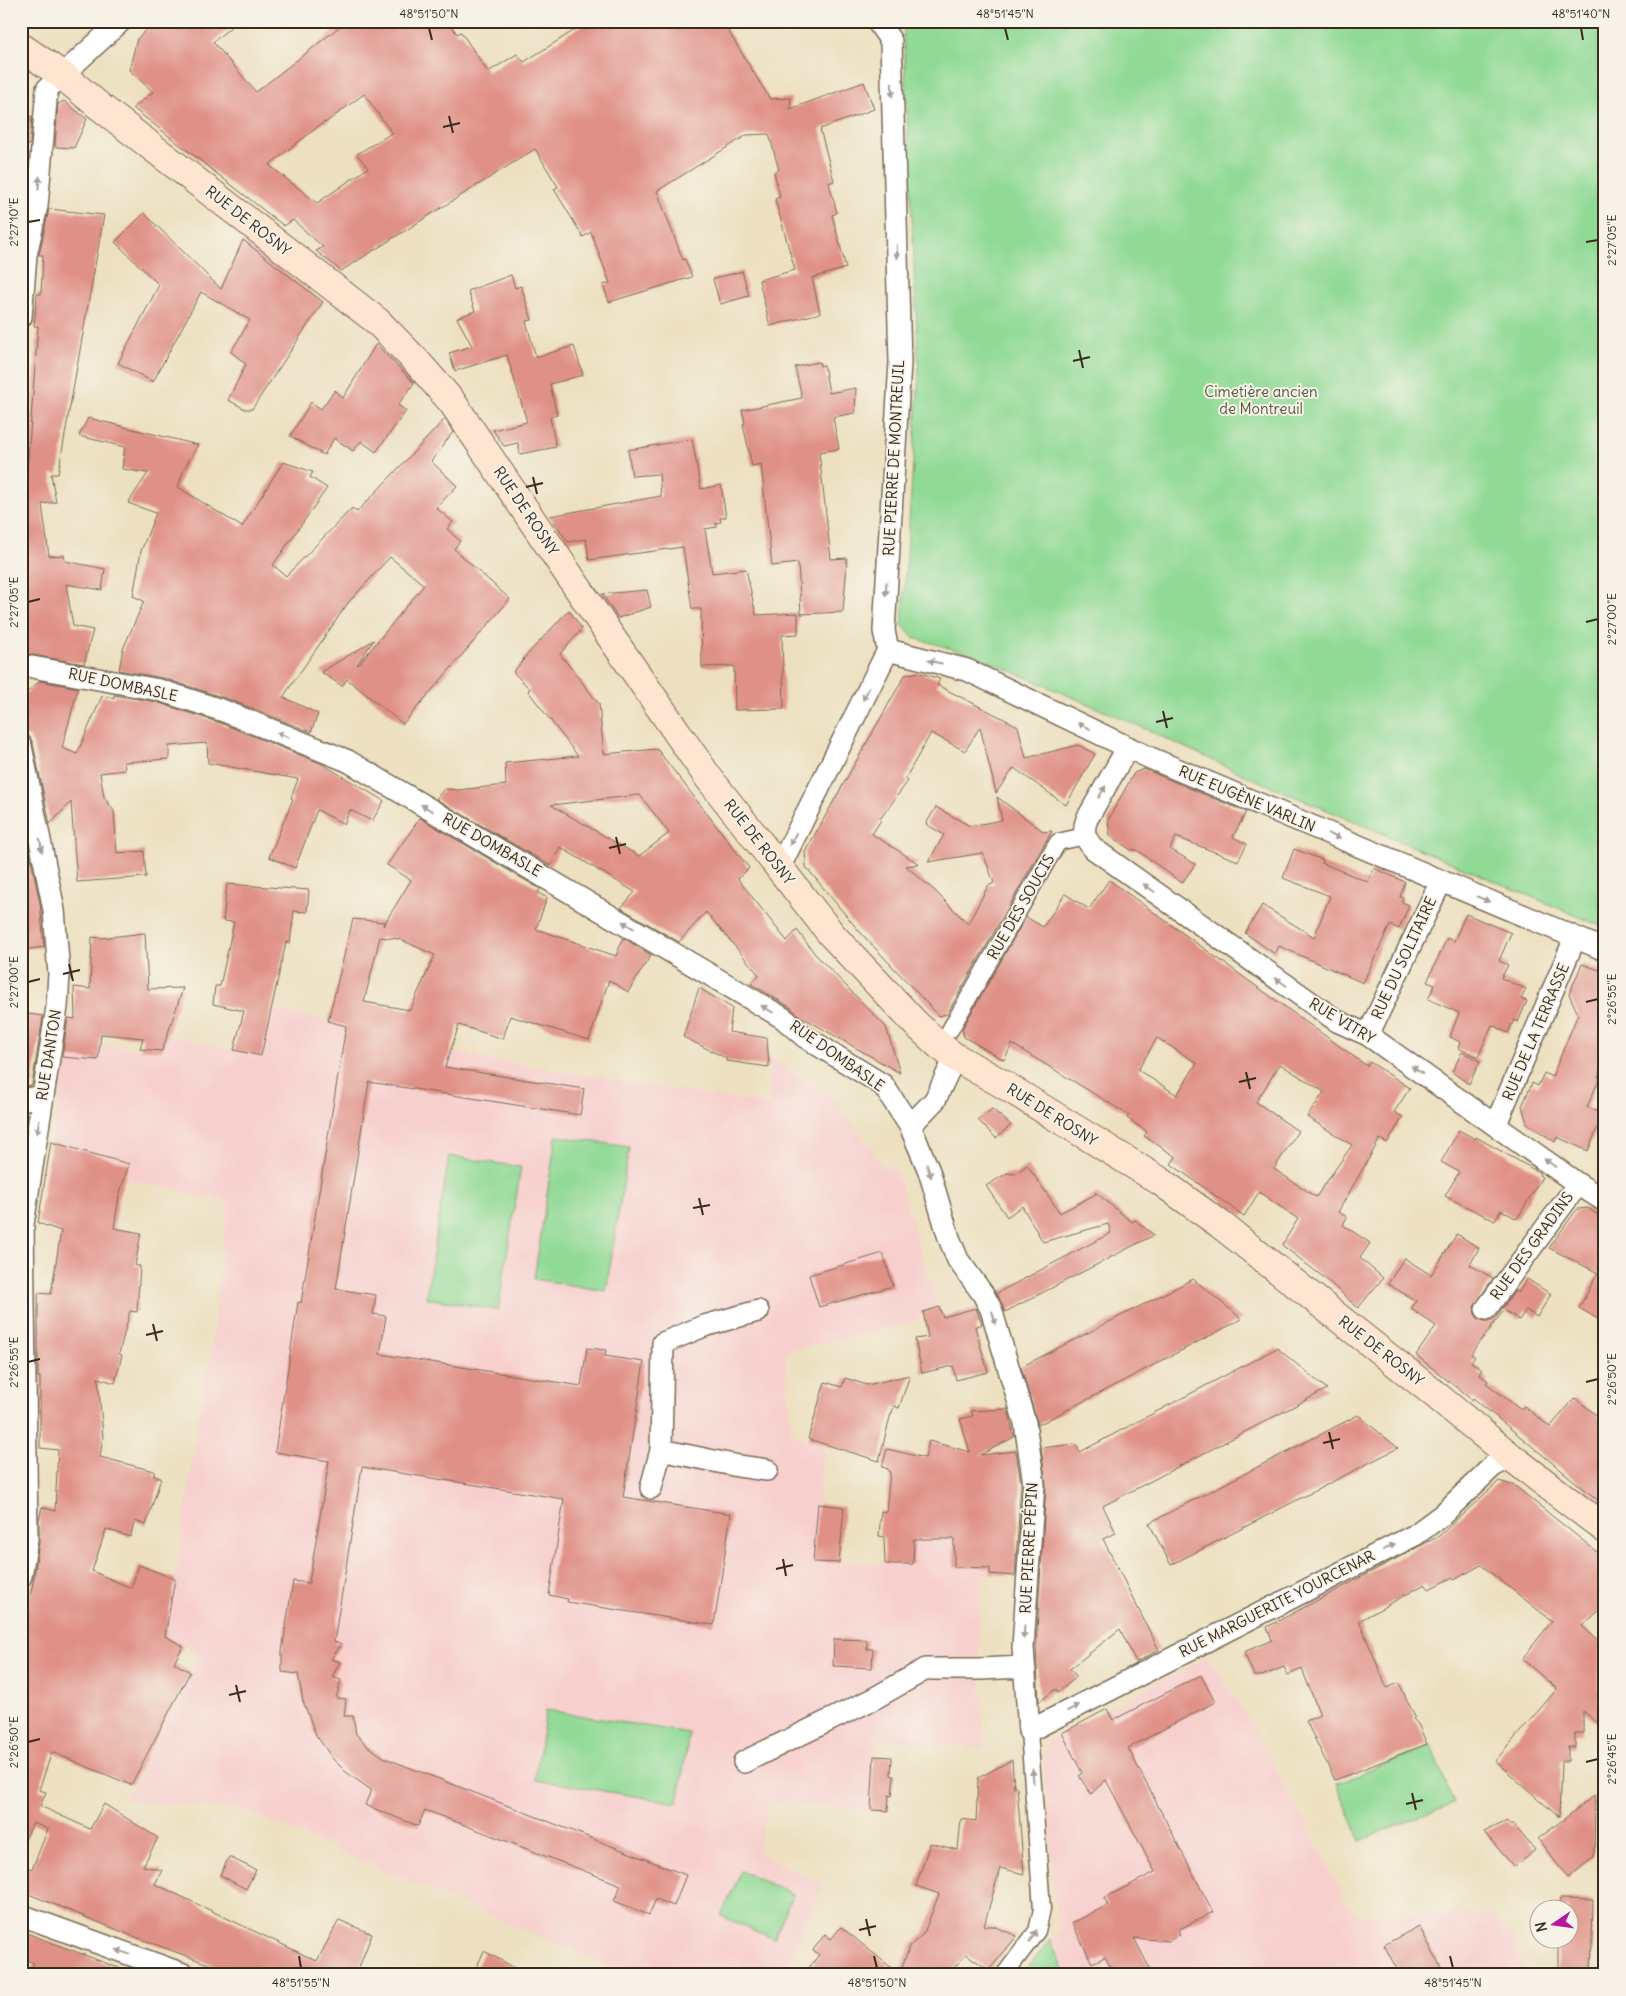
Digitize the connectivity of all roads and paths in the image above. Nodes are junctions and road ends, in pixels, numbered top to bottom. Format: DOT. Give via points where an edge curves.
graph roads {
  1 [pos="121,21"];
  2 [pos="877,21"];
  3 [pos="890,31"];
  4 [pos="21,47"];
  5 [pos="62,75"];
  6 [pos="21,317"];
  7 [pos="888,650"];
  8 [pos="21,665"];
  9 [pos="21,746"];
  10 [pos="1128,747"];
  11 [pos="1085,836"];
  12 [pos="779,868"];
  13 [pos="1441,881"];
  14 [pos="1575,938"];
  15 [pos="1605,950"];
  16 [pos="950,1030"];
  17 [pos="1368,1035"];
  18 [pos="955,1057"];
  19 [pos="43,1096"];
  20 [pos="21,1100"];
  21 [pos="1496,1124"];
  22 [pos="910,1126"];
  23 [pos="1578,1184"];
  24 [pos="1605,1201"];
  25 [pos="1486,1309"];
  26 [pos="758,1311"];
  27 [pos="661,1450"];
  28 [pos="1511,1457"];
  29 [pos="767,1470"];
  30 [pos="651,1488"];
  31 [pos="1605,1529"];
  32 [pos="21,1576"];
  33 [pos="1024,1667"];
  34 [pos="1029,1730"];
  35 [pos="744,1762"];
  36 [pos="21,1915"];
  37 [pos="186,1975"];
  38 [pos="1004,1975"];
  1 -- 5 [label="street"];
  2 -- 3 [label="street"];
  3 -- 7 [label="street, RUE PIERRE DE MONTREUIL, one-way" via="900,362 884,631"];
  4 -- 5 [label="main road, RUE DE ROSNY"];
  6 -- 5 [label="street, one-way" via="26,255 37,206 47,89"];
  5 -- 12 [label="main road, RUE DE ROSNY" via="377,321 417,362 452,402 708,777"];
  10 -- 7 [label="street, RUE EUGÈNE VARLIN, one-way" via="966,670"];
  7 -- 12 [label="street, one-way"];
  22 -- 8 [label="street, RUE DOMBASLE, one-way" via="883,1085 805,1037 783,1018 348,761 224,711 159,690"];
  9 -- 19 [label="street, RUE DANTON, one-way" via="57,935 57,1007"];
  11 -- 10 [label="street, one-way" via="1087,819"];
  10 -- 13 [label="street, RUE EUGÈNE VARLIN, one-way"];
  11 -- 16 [label="street, RUE DES SOUCIS" via="1058,842"];
  17 -- 11 [label="street, RUE VITRY, one-way" via="1337,1021 1094,849"];
  12 -- 18 [label="main road, RUE DE ROSNY" via="870,977 916,1024"];
  13 -- 14 [label="street, RUE EUGÈNE VARLIN, one-way"];
  13 -- 17 [label="street, RUE DU SOLITAIRE"];
  14 -- 15 [label="street, RUE EUGÈNE VARLIN"];
  14 -- 21 [label="street, RUE DE LA TERRASSE"];
  21 -- 17 [label="street, RUE VITRY, one-way"];
  18 -- 22 [label="street" via="934,1100"];
  18 -- 28 [label="main road, RUE DE ROSNY" via="1151,1176 1222,1224"];
  19 -- 20 [label="street"];
  19 -- 32 [label="street, RUE DANTON, one-way" via="23,1224 27,1539"];
  23 -- 21 [label="street, RUE VITRY, one-way"];
  22 -- 33 [label="street, RUE PIERRE PÉPIN, one-way" via="929,1171 958,1260 991,1308 1025,1423 1034,1484"];
  23 -- 24 [label="street, RUE VITRY"];
  23 -- 25 [label="street, RUE DES GRADINS"];
  26 -- 27 [label="street" via="704,1326 663,1343"];
  27 -- 29 [label="street"];
  27 -- 30 [label="street"];
  28 -- 31 [label="main road, RUE DE ROSNY"];
  34 -- 28 [label="street, RUE MARGUERITE YOURCENAR, one-way" via="1419,1532 1442,1515 1493,1466"];
  33 -- 34 [label="street, RUE PIERRE PÉPIN"];
  33 -- 35 [label="street" via="926,1668 875,1698"];
  38 -- 34 [label="street, RUE PIERRE PÉPIN, one-way" via="1037,1931 1042,1909"];
  37 -- 36 [label="street, one-way"];
}
